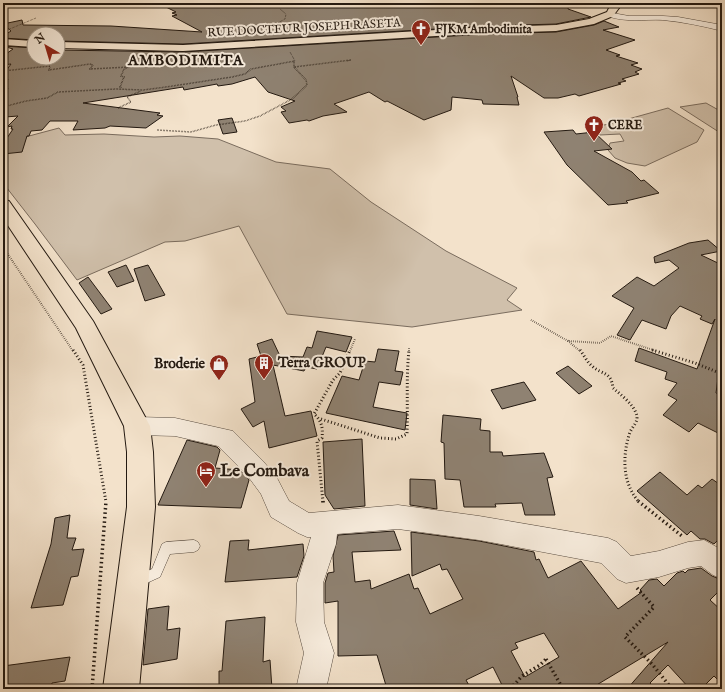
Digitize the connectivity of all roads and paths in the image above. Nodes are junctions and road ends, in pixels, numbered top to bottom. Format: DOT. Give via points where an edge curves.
graph roads {
  1 [pos="281,3"];
  2 [pos="614,3"];
  3 [pos="610,14"];
  4 [pos="36,18"];
  5 [pos="664,18"];
  6 [pos="722,21"];
  7 [pos="722,28"];
  8 [pos="3,32"];
  9 [pos="3,42"];
  10 [pos="291,42"];
  11 [pos="26,43"];
  12 [pos="259,43"];
  13 [pos="66,45"];
  14 [pos="147,48"];
  15 [pos="351,60"];
  16 [pos="294,62"];
  17 [pos="129,67"];
  18 [pos="294,67"];
  19 [pos="3,71"];
  20 [pos="124,89"];
  21 [pos="143,90"];
  22 [pos="3,107"];
  23 [pos="118,108"];
  24 [pos="157,130"];
  25 [pos="3,205"];
  26 [pos="3,247"];
  27 [pos="531,320"];
  28 [pos="355,339"];
  29 [pos="568,341"];
  30 [pos="409,346"];
  31 [pos="722,374"];
  32 [pos="321,419"];
  33 [pos="137,426"];
  34 [pos="326,523"];
  35 [pos="194,546"];
  36 [pos="698,554"];
  37 [pos="722,566"];
  38 [pos="626,570"];
  39 [pos="133,584"];
  40 [pos="92,689"];
  41 [pos="121,689"];
  42 [pos="311,689"];
  43 [pos="500,689"];
  44 [pos="563,689"];
  45 [pos="672,689"];
  1 -- 12 [label="path" via="279,8 286,14 285,19 255,34 249,42"];
  2 -- 3 [label="main road"];
  3 -- 5 [label="street" via="619,18"];
  3 -- 10 [label="main road, RUE DOCTEUR JOSEPH RASETA" via="591,22 556,28"];
  4 -- 8 [label="path"];
  5 -- 6 [label="street"];
  5 -- 7 [label="street"];
  9 -- 11 [label="main road"];
  10 -- 12 [label="main road, RUE DOCTEUR JOSEPH RASETA"];
  10 -- 16 [label="path" via="289,46"];
  12 -- 14 [label="main road, RUE DOCTEUR JOSEPH RASETA"];
  13 -- 14 [label="main road, RUE DOCTEUR JOSEPH RASETA"];
  14 -- 17 [label="path" via="143,57 145,63"];
  15 -- 18 [label="path"];
  16 -- 18 [label="path"];
  16 -- 21 [label="path" via="251,69 232,78"];
  17 -- 19 [label="path" via="90,69 93,65 90,64 49,70 50,66"];
  17 -- 20 [label="path" via="124,69 121,76 124,77 120,87"];
  18 -- 24 [label="path" via="308,85 292,99 260,116 191,132"];
  20 -- 21 [label="path"];
  20 -- 22 [label="path" via="58,92 47,98"];
  21 -- 23 [label="path" via="127,97 131,102"];
  25 -- 33 [label="main road" via="85,326"];
  26 -- 40 [label="path" via="83,365 106,502"];
  27 -- 29 [label="path"];
  28 -- 32 [label="path" via="340,373 333,380 314,414"];
  29 -- 31 [label="path" via="600,343 611,336 702,364"];
  29 -- 36 [label="path" via="578,348 592,366 609,376 613,388 627,400 636,413 637,421 629,434 624,461 627,482 632,494 670,525"];
  30 -- 32 [label="path" via="406,377 407,434 396,439 380,438"];
  32 -- 34 [label="path" via="324,425 322,438 317,441"];
  33 -- 34 [label="street" via="175,427 225,438 269,486 280,509 307,526"];
  33 -- 39 [label="main road" via="141,507"];
  34 -- 38 [label="street" via="398,517 479,528 608,551"];
  34 -- 42 [label="street" via="323,544 310,583 310,622 319,653"];
  35 -- 39 [label="lane" via="166,548 156,573"];
  36 -- 37 [label="street" via="704,553"];
  36 -- 38 [label="street"];
  38 -- 45 [label="path" via="632,584 654,606 625,637"];
  39 -- 41 [label="main road"];
  43 -- 44 [label="path" via="514,686 522,676 540,666 546,659"];
}
